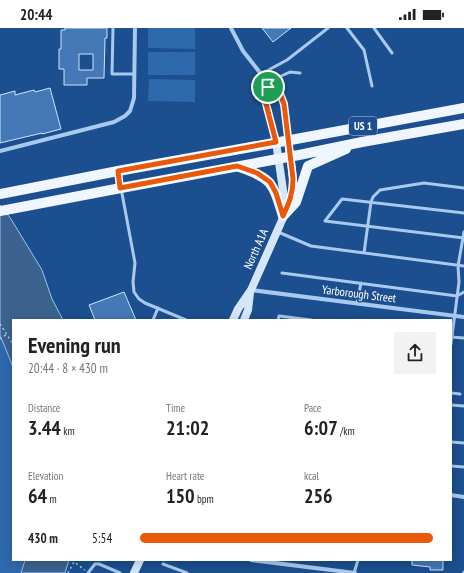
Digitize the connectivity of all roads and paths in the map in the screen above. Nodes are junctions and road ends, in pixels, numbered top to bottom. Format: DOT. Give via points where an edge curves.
graph roads {
  1 [pos="113,28"];
  2 [pos="135,28"];
  3 [pos="231,28"];
  4 [pos="328,28"];
  5 [pos="347,28"];
  6 [pos="374,28"];
  7 [pos="392,53"];
  8 [pos="300,72"];
  9 [pos="134,74"];
  10 [pos="261,74"];
  11 [pos="267,85"];
  12 [pos="372,86"];
  13 [pos="464,108"];
  14 [pos="464,124"];
  15 [pos="288,140"];
  16 [pos="276,142"];
  17 [pos="362,142"];
  18 [pos="0,151"];
  19 [pos="290,157"];
  20 [pos="278,159"];
  21 [pos="237,166"];
  22 [pos="118,171"];
  23 [pos="120,188"];
  24 [pos="464,188"];
  25 [pos="2,193"];
  26 [pos="371,202"];
  27 [pos="0,211"];
  28 [pos="464,213"];
  29 [pos="283,216"];
  30 [pos="368,226"];
  31 [pos="276,231"];
  32 [pos="464,232"];
  33 [pos="464,238"];
  34 [pos="364,253"];
  35 [pos="458,266"];
  36 [pos="464,266"];
  37 [pos="282,273"];
  38 [pos="361,284"];
  39 [pos="251,290"];
  40 [pos="464,292"];
  41 [pos="457,296"];
  42 [pos="358,303"];
  43 [pos="158,308"];
  44 [pos="455,316"];
  45 [pos="464,317"];
  46 [pos="153,319"];
  47 [pos="184,319"];
  48 [pos="234,319"];
  49 [pos="244,319"];
  50 [pos="278,319"];
  51 [pos="303,319"];
  52 [pos="0,324"];
  53 [pos="452,332"];
  54 [pos="7,334"];
  55 [pos="452,337"];
  56 [pos="464,338"];
  57 [pos="0,339"];
  58 [pos="12,342"];
  59 [pos="452,393"];
  60 [pos="460,394"];
  61 [pos="452,405"];
  62 [pos="464,406"];
  63 [pos="452,442"];
  64 [pos="464,444"];
  65 [pos="452,466"];
  66 [pos="464,467"];
  67 [pos="452,495"];
  68 [pos="464,497"];
  69 [pos="139,561"];
  70 [pos="259,561"];
  71 [pos="358,561"];
  72 [pos="164,564"];
  73 [pos="68,573"];
  74 [pos="88,573"];
  75 [pos="120,573"];
  76 [pos="134,573"];
  77 [pos="187,573"];
  78 [pos="354,573"];
  1 -- 9 [label="lane" via="112,74"];
  2 -- 9 [label="street"];
  3 -- 10 [label="street"];
  4 -- 10 [label="lane" via="287,60"];
  5 -- 12 [label="lane" via="364,50"];
  6 -- 7 [label="lane"];
  8 -- 11 [label="lane" via="290,72"];
  9 -- 18 [label="street" via="133,105 120,120"];
  10 -- 11 [label="street"];
  11 -- 15 [label="street" via="279,91 282,98"];
  11 -- 16 [label="street" via="265,100"];
  13 -- 15 [label="main road, US 1"];
  14 -- 17 [label="main road, US 1"];
  15 -- 16 [label="main road, US 1"];
  15 -- 19 [label="street, North A1A"];
  16 -- 20 [label="street, North A1A"];
  16 -- 22 [label="main road, US 1"];
  17 -- 19 [label="main road, US 1"];
  17 -- 29 [label="main road" via="308,166 296,202"];
  19 -- 20 [label="main road, US 1"];
  19 -- 29 [label="street, North A1A" via="293,190"];
  20 -- 21 [label="main road, US 1"];
  20 -- 29 [label="street, North A1A" via="283,190"];
  21 -- 23 [label="main road, US 1"];
  21 -- 29 [label="main road" via="257,173 270,182"];
  22 -- 23 [label="lane"];
  22 -- 25 [label="main road, US 1"];
  23 -- 27 [label="main road, US 1"];
  23 -- 43 [label="lane" via="135,263 132,282 134,292 139,299"];
  24 -- 26 [label="lane" via="424,183 380,190"];
  26 -- 28 [label="lane"];
  26 -- 30 [label="lane"];
  26 -- 30 [label="lane" via="342,199 325,221"];
  29 -- 31 [label="street, North A1A"];
  30 -- 33 [label="lane"];
  30 -- 34 [label="lane"];
  31 -- 34 [label="lane" via="312,246"];
  31 -- 39 [label="street, North A1A"];
  32 -- 33 [label="lane"];
  33 -- 35 [label="lane"];
  34 -- 35 [label="lane"];
  35 -- 36 [label="lane"];
  35 -- 41 [label="lane"];
  37 -- 38 [label="lane"];
  38 -- 41 [label="lane"];
  38 -- 42 [label="lane"];
  39 -- 42 [label="street, Yarborough Street"];
  39 -- 48 [label="street, North A1A" via="238,308"];
  39 -- 49 [label="street, North A1A"];
  40 -- 41 [label="lane"];
  41 -- 44 [label="lane"];
  42 -- 44 [label="street, Yarborough Street"];
  43 -- 46 [label="lane"];
  43 -- 47 [label="lane"];
  44 -- 45 [label="street, Yarborough Street"];
  44 -- 53 [label="lane"];
  50 -- 51 [label="lane" via="279,316"];
  52 -- 54 [label="path"];
  54 -- 57 [label="path"];
  54 -- 58 [label="path"];
  55 -- 56 [label="lane"];
  59 -- 60 [label="lane"];
  61 -- 62 [label="lane"];
  63 -- 64 [label="lane"];
  65 -- 66 [label="lane"];
  67 -- 68 [label="street"];
  69 -- 76 [label="street"];
  70 -- 78 [label="street"];
  71 -- 78 [label="lane"];
  72 -- 77 [label="lane"];
  73 -- 74 [label="path" via="74,562"];
  74 -- 75 [label="lane" via="94,564 100,564"];
}
